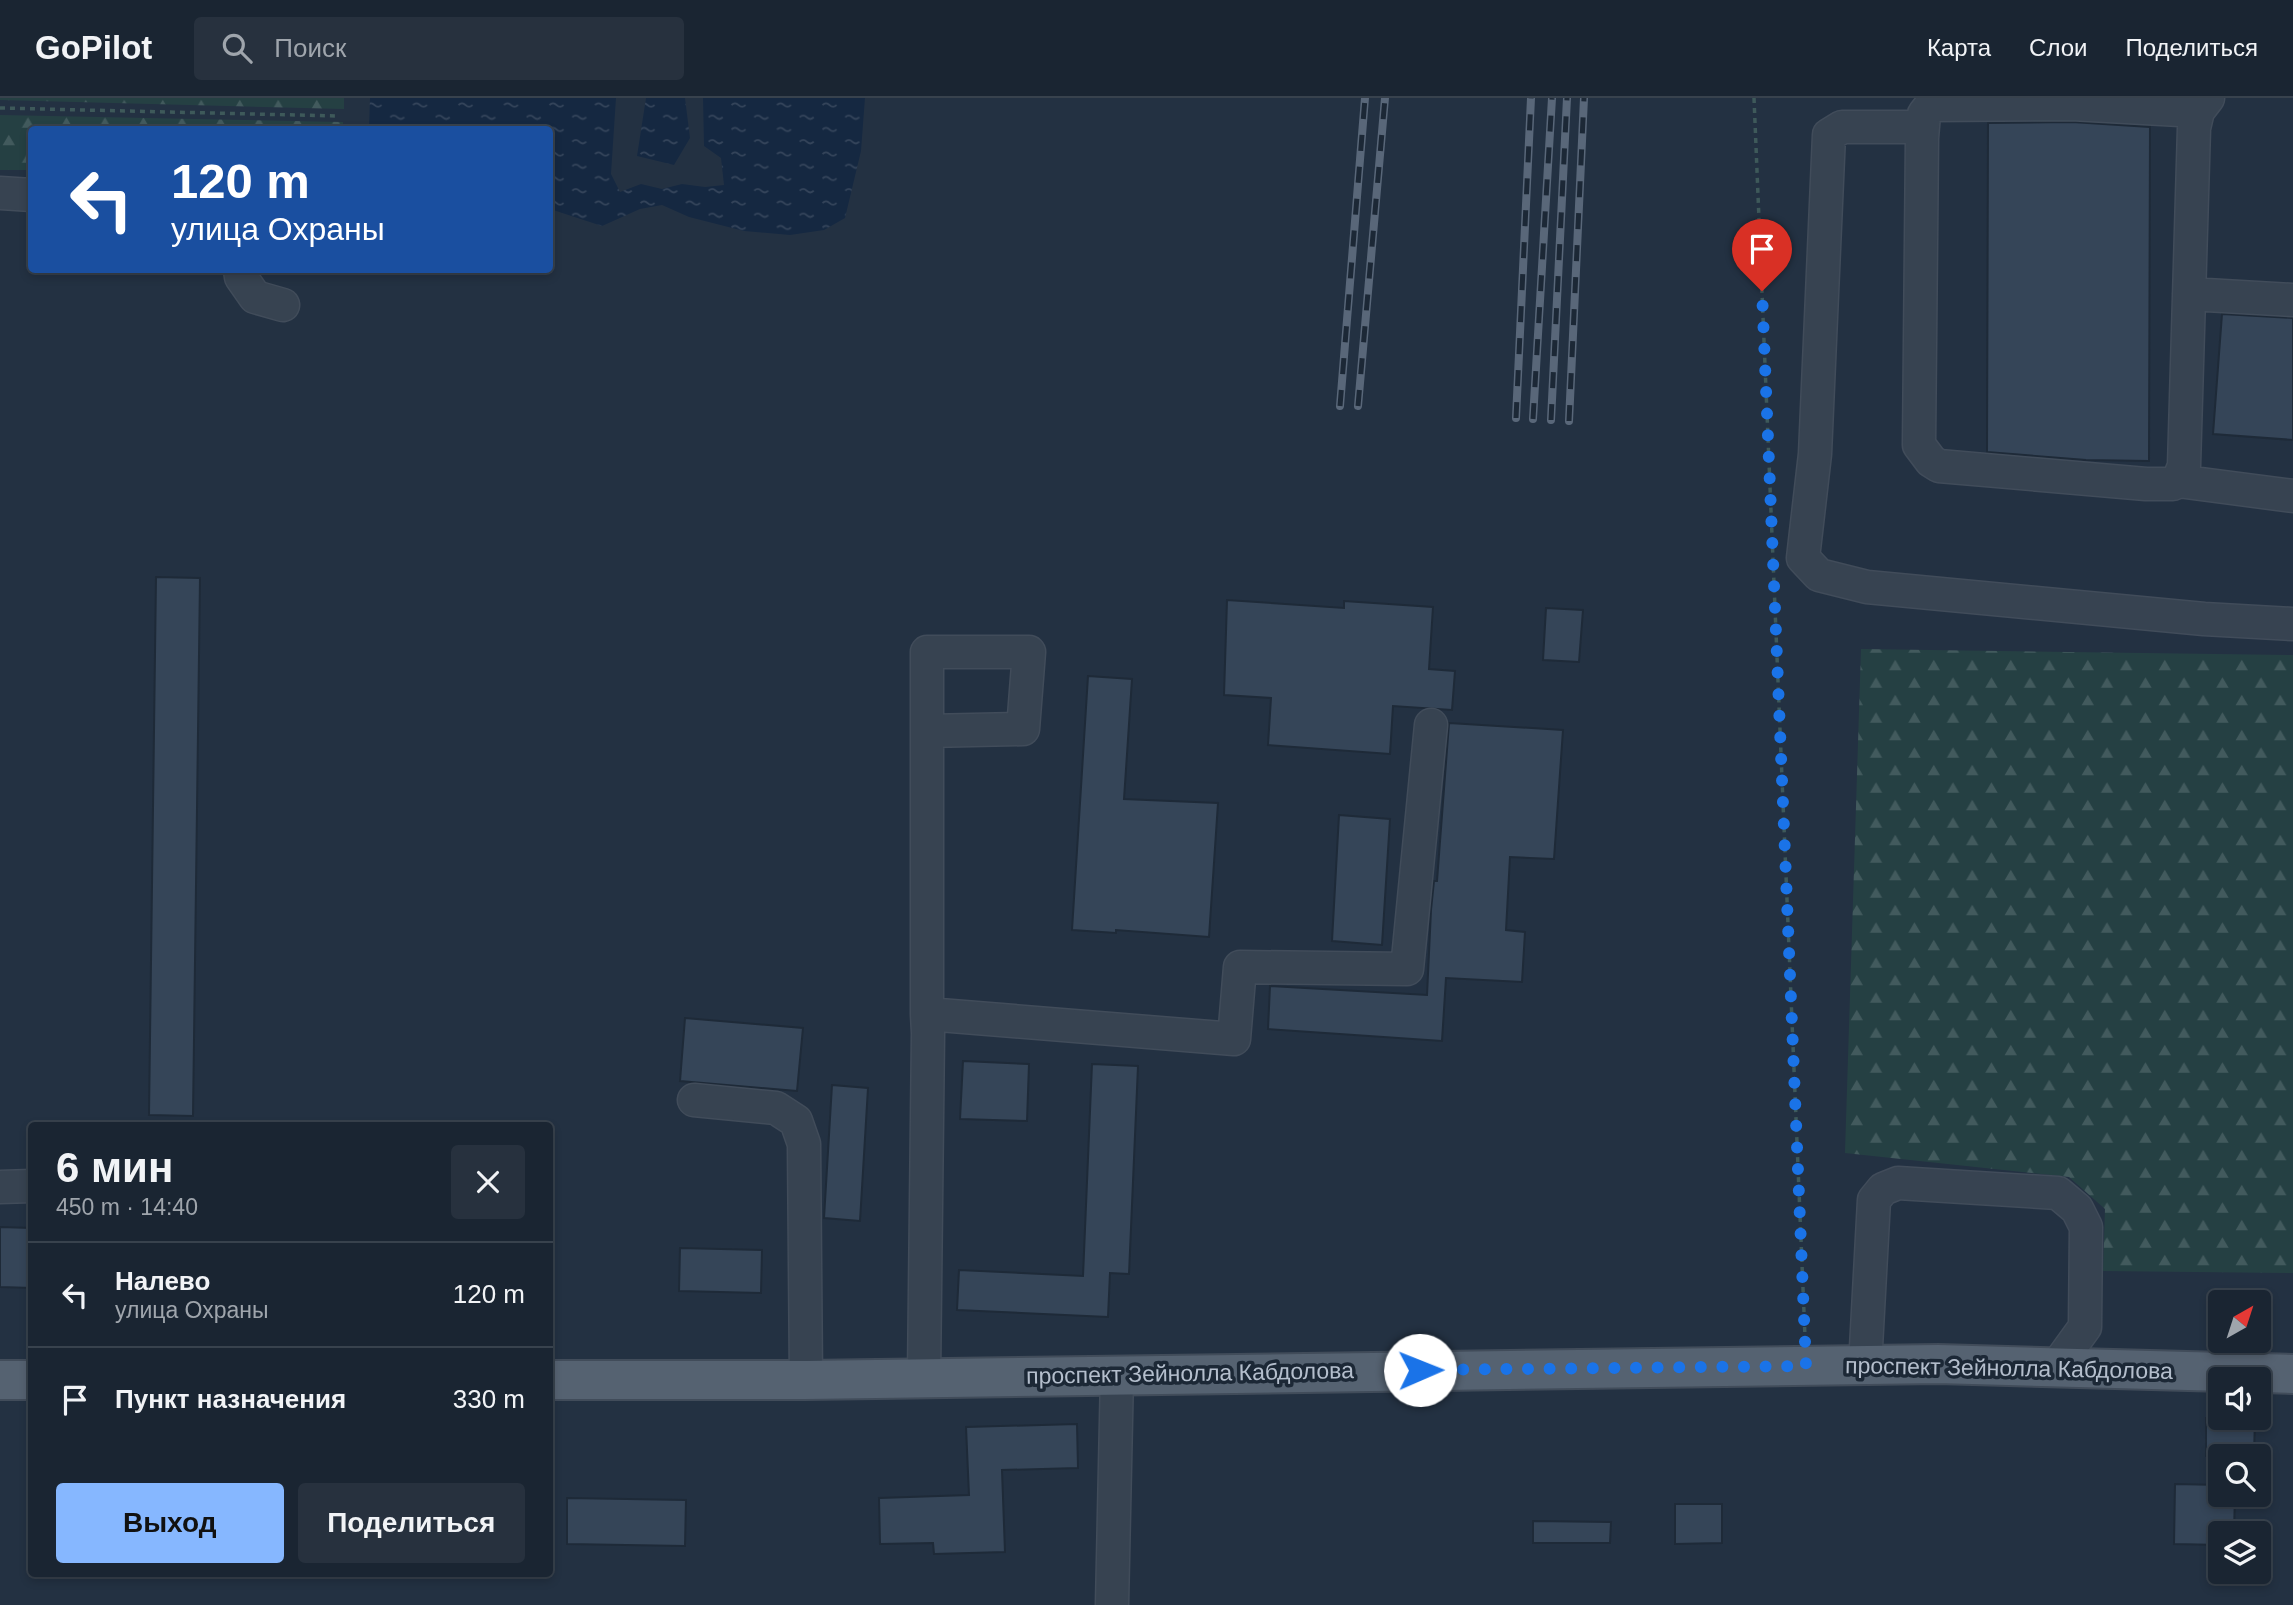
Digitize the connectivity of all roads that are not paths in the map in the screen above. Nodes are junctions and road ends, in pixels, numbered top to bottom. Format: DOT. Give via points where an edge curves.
graph roads {
  1 [pos="2203,105"];
  2 [pos="1923,127"];
  3 [pos="0,193"];
  4 [pos="28,195"];
  5 [pos="240,273"];
  6 [pos="2189,293"];
  7 [pos="2293,300"];
  8 [pos="284,305"];
  9 [pos="2178,481"];
  10 [pos="2293,496"];
  11 [pos="2293,624"];
  12 [pos="1431,725"];
  13 [pos="927,731"];
  14 [pos="927,1014"];
  15 [pos="694,1100"];
  16 [pos="28,1186"];
  17 [pos="0,1187"];
  18 [pos="1865,1366"];
  19 [pos="2056,1367"];
  20 [pos="1116,1374"];
  21 [pos="2293,1374"];
  22 [pos="924,1377"];
  23 [pos="0,1380"];
  24 [pos="28,1380"];
  25 [pos="553,1380"];
  26 [pos="806,1380"];
  27 [pos="1112,1605"];
  1 -- 2 [label="lane" via="1931,105 1924,114"];
  1 -- 6 [label="lane" via="2193,128"];
  2 -- 9 [label="lane" via="1919,445 1924,454 1939,466 2146,484"];
  2 -- 11 [label="lane" via="1842,127 1829,135 1815,454 1803,558 1819,575 1867,587"];
  3 -- 4 [label="lane"];
  5 -- 8 [label="lane" via="255,297"];
  6 -- 7 [label="lane"];
  6 -- 9 [label="lane" via="2184,466"];
  9 -- 10 [label="lane"];
  12 -- 14 [label="lane" via="1407,969 1240,967 1234,1039"];
  13 -- 14 [label="lane"];
  14 -- 22 [label="lane"];
  15 -- 26 [label="lane" via="776,1108 796,1121 804,1144"];
  16 -- 17 [label="lane"];
  18 -- 19 [label="main road, проспект Зейнолла Кабдолова"];
  18 -- 19 [label="lane" via="1874,1200 1883,1189 1898,1183 2058,1193 2077,1209 2086,1227 2085,1327"];
  18 -- 20 [label="main road, проспект Зейнолла Кабдолова"];
  19 -- 21 [label="main road, проспект Зейнолла Кабдолова"];
  20 -- 22 [label="main road, проспект Зейнолла Кабдолова"];
  20 -- 27 [label="lane"];
  22 -- 26 [label="main road, проспект Зейнолла Кабдолова"];
  23 -- 24 [label="main road"];
  25 -- 26 [label="main road, проспект Зейнолла Кабдолова"];
}
